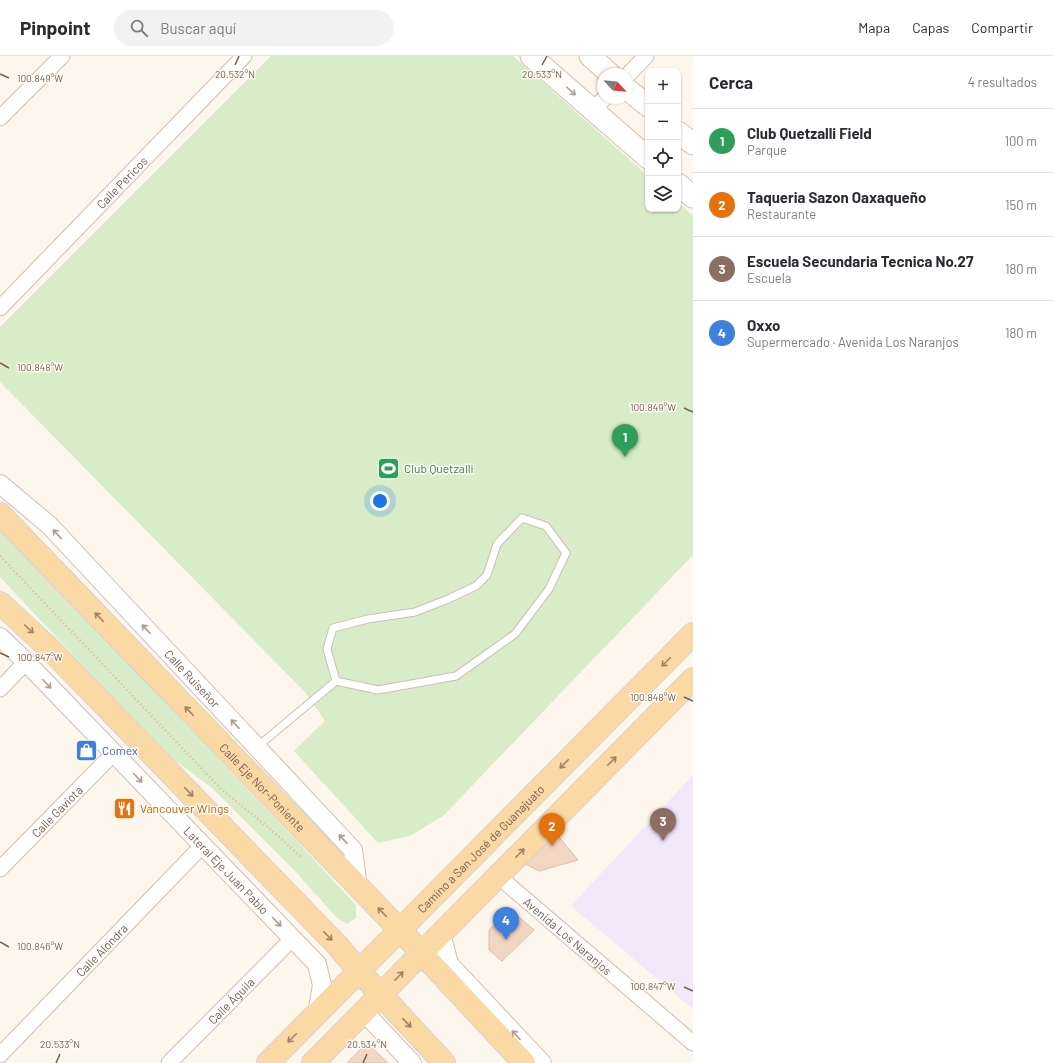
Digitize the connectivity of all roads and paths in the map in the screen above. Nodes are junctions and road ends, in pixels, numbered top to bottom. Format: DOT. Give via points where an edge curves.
graph roads {
  1 [pos="62,56"];
  2 [pos="244,56"];
  3 [pos="531,56"];
  4 [pos="590,56"];
  5 [pos="646,56"];
  6 [pos="603,68"];
  7 [pos="633,70"];
  8 [pos="633,94"];
  9 [pos="597,103"];
  10 [pos="599,104"];
  11 [pos="646,104"];
  12 [pos="0,118"];
  13 [pos="681,134"];
  14 [pos="693,144"];
  15 [pos="645,155"];
  16 [pos="0,308"];
  17 [pos="0,484"];
  18 [pos="0,514"];
  19 [pos="0,556"];
  20 [pos="0,603"];
  21 [pos="693,634"];
  22 [pos="0,637"];
  23 [pos="26,662"];
  24 [pos="693,679"];
  25 [pos="336,680"];
  26 [pos="0,689"];
  27 [pos="257,747"];
  28 [pos="114,753"];
  29 [pos="203,845"];
  30 [pos="305,861"];
  31 [pos="0,869"];
  32 [pos="498,876"];
  33 [pos="358,888"];
  34 [pos="400,930"];
  35 [pos="441,933"];
  36 [pos="293,938"];
  37 [pos="421,953"];
  38 [pos="359,971"];
  39 [pos="381,994"];
  40 [pos="364,1012"];
  41 [pos="317,1014"];
  42 [pos="693,1043"];
  43 [pos="0,1056"];
  44 [pos="169,1063"];
  45 [pos="268,1063"];
  46 [pos="313,1063"];
  47 [pos="412,1063"];
  48 [pos="444,1063"];
  49 [pos="524,1063"];
  50 [pos="542,1063"];
  1 -- 12 [label="street"];
  2 -- 16 [label="street, Calle Pericos"];
  3 -- 9 [label="main road, one-way"];
  4 -- 6 [label="main road"];
  5 -- 7 [label="street"];
  8 -- 11 [label="main road"];
  10 -- 15 [label="main road"];
  13 -- 14 [label="main road"];
  27 -- 17 [label="street, Calle Ruiseñor, one-way" via="49,525"];
  33 -- 18 [label="main road, Calle Eje Nor-Poniente, one-way"];
  19 -- 30 [label="path" via="221,789"];
  20 -- 38 [label="main road, one-way" via="53,652 337,945"];
  21 -- 34 [label="main road, Camino a San José de Guanajuato, one-way"];
  22 -- 23 [label="street, Lateral Eje Juan Pablo"];
  23 -- 26 [label="street"];
  23 -- 28 [label="street, Lateral Eje Juan Pablo, one-way"];
  32 -- 24 [label="main road, one-way"];
  25 -- 25 [label="lane" via="378,690 456,676 515,634 548,589 566,554 546,526 522,518 497,544 487,575 476,586 415,612 368,619 333,628 328,649"];
  25 -- 27 [label="lane"];
  33 -- 27 [label="street, Calle Ruiseñor, one-way" via="353,850"];
  28 -- 29 [label="street, Lateral Eje Juan Pablo, one-way"];
  28 -- 31 [label="street, Calle Gaviota"];
  29 -- 36 [label="street, Lateral Eje Juan Pablo, one-way"];
  29 -- 43 [label="street, Calle Alondra"];
  32 -- 35 [label="main road"];
  32 -- 42 [label="street, Avenida Los Naranjos"];
  34 -- 33 [label="main road, Calle Eje Nor-Poniente, one-way"];
  34 -- 37 [label="main road, Calle Eje Nor-Poniente"];
  34 -- 38 [label="main road, Camino a San José de Guanajuato"];
  35 -- 37 [label="main road"];
  50 -- 35 [label="street, one-way" via="449,964"];
  36 -- 41 [label="street, Lateral Eje Juan Pablo" via="317,964 322,985"];
  36 -- 44 [label="street, Calle Águila"];
  39 -- 37 [label="main road, one-way"];
  37 -- 49 [label="main road, Calle Eje Nor-Poniente"];
  38 -- 39 [label="main road"];
  38 -- 41 [label="main road, Camino a San José de Guanajuato"];
  39 -- 40 [label="main road"];
  39 -- 48 [label="main road, one-way"];
  40 -- 46 [label="main road"];
  40 -- 47 [label="street"];
  41 -- 45 [label="main road, Camino a San José de Guanajuato, one-way"];
}
